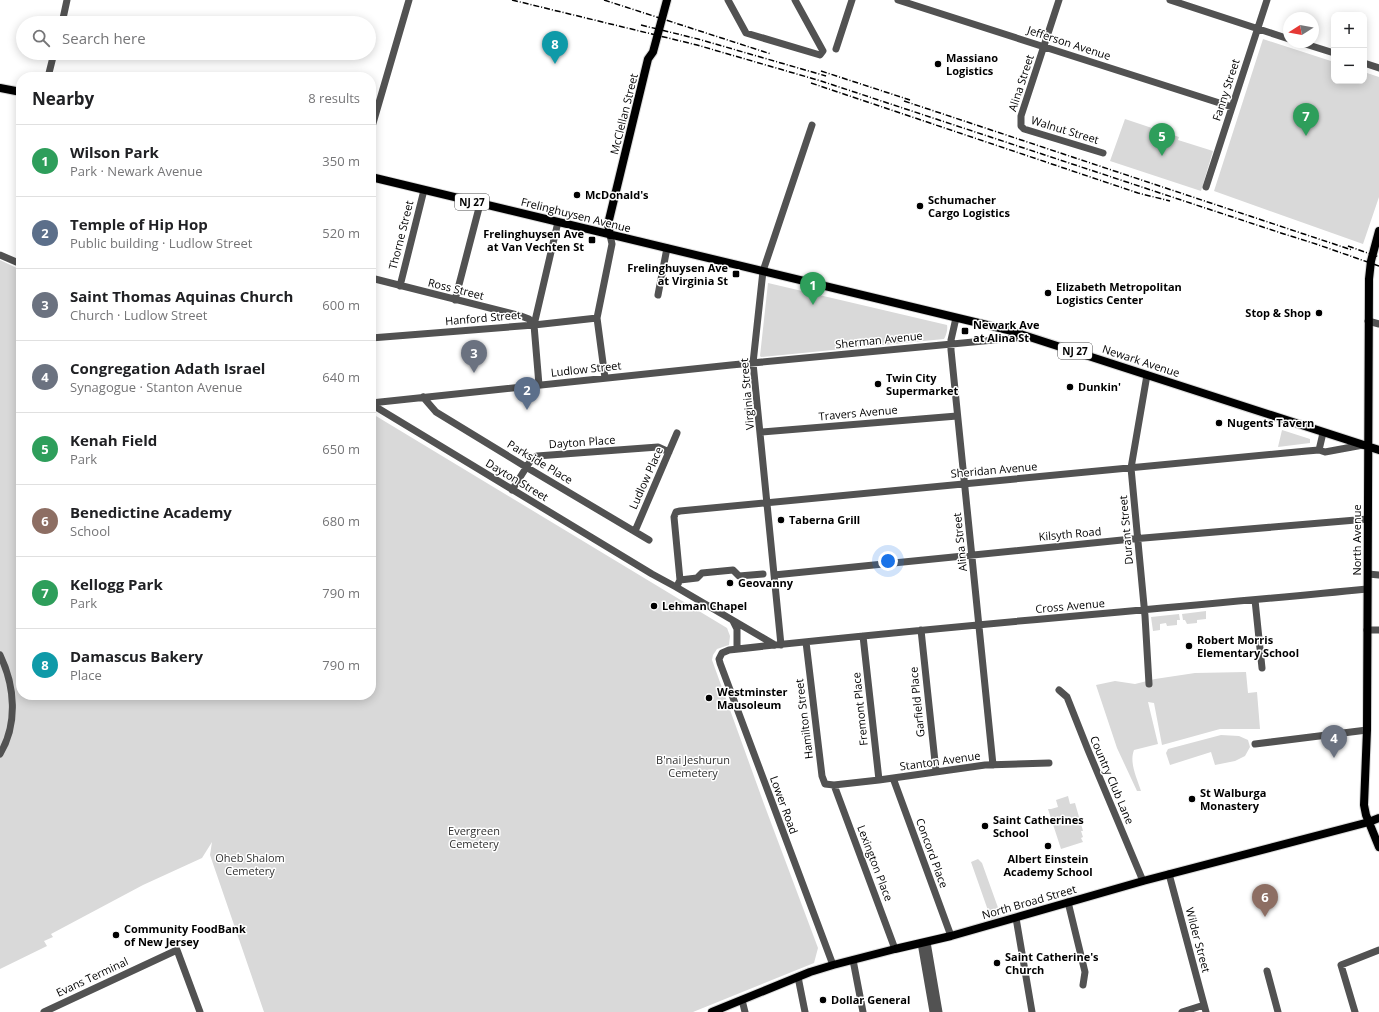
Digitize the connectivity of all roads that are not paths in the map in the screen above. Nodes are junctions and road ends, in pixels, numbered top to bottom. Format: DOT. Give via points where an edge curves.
graph roads {
  1 [pos="67,0"];
  2 [pos="409,0"];
  3 [pos="667,0"];
  4 [pos="728,0"];
  5 [pos="795,0"];
  6 [pos="852,0"];
  7 [pos="898,0"];
  8 [pos="1059,0"];
  9 [pos="1170,0"];
  10 [pos="1267,0"];
  11 [pos="64,16"];
  12 [pos="1258,29"];
  13 [pos="1283,37"];
  14 [pos="1044,46"];
  15 [pos="1318,48"];
  16 [pos="836,49"];
  17 [pos="1331,52"];
  18 [pos="52,60"];
  19 [pos="1367,64"];
  20 [pos="1379,68"];
  21 [pos="49,72"];
  22 [pos="0,88"];
  23 [pos="16,91"];
  24 [pos="1232,107"];
  25 [pos="376,113"];
  26 [pos="812,125"];
  27 [pos="1021,126"];
  28 [pos="1103,153"];
  29 [pos="376,178"];
  30 [pos="1206,187"];
  31 [pos="424,190"];
  32 [pos="480,204"];
  33 [pos="558,222"];
  34 [pos="1379,231"];
  35 [pos="610,235"];
  36 [pos="667,248"];
  37 [pos="0,255"];
  38 [pos="16,262"];
  39 [pos="763,270"];
  40 [pos="776,273"];
  41 [pos="376,279"];
  42 [pos="400,286"];
  43 [pos="658,295"];
  44 [pos="455,300"];
  45 [pos="597,318"];
  46 [pos="956,318"];
  47 [pos="1368,321"];
  48 [pos="1379,324"];
  49 [pos="534,325"];
  50 [pos="1030,337"];
  51 [pos="376,338"];
  52 [pos="951,344"];
  53 [pos="753,363"];
  54 [pos="731,365"];
  55 [pos="1148,375"];
  56 [pos="605,378"];
  57 [pos="539,385"];
  58 [pos="424,398"];
  59 [pos="376,403"];
  60 [pos="376,407"];
  61 [pos="957,416"];
  62 [pos="761,432"];
  63 [pos="1323,433"];
  64 [pos="677,434"];
  65 [pos="1365,446"];
  66 [pos="1319,450"];
  67 [pos="1379,450"];
  68 [pos="669,452"];
  69 [pos="526,468"];
  70 [pos="1131,468"];
  71 [pos="965,483"];
  72 [pos="512,490"];
  73 [pos="767,503"];
  74 [pos="1368,519"];
  75 [pos="635,531"];
  76 [pos="1138,539"];
  77 [pos="649,540"];
  78 [pos="972,555"];
  79 [pos="762,574"];
  80 [pos="1368,574"];
  81 [pos="774,575"];
  82 [pos="1379,575"];
  83 [pos="678,583"];
  84 [pos="1368,588"];
  85 [pos="1255,600"];
  86 [pos="1144,610"];
  87 [pos="733,621"];
  88 [pos="980,625"];
  89 [pos="921,630"];
  90 [pos="1367,630"];
  91 [pos="1379,630"];
  92 [pos="863,636"];
  93 [pos="806,642"];
  94 [pos="778,645"];
  95 [pos="737,649"];
  96 [pos="722,653"];
  97 [pos="0,655"];
  98 [pos="1262,668"];
  99 [pos="1149,684"];
  100 [pos="1059,690"];
  101 [pos="1367,730"];
  102 [pos="1254,744"];
  103 [pos="0,754"];
  104 [pos="1049,763"];
  105 [pos="993,765"];
  106 [pos="936,771"];
  107 [pos="893,778"];
  108 [pos="879,780"];
  109 [pos="834,785"];
  110 [pos="1379,818"];
  111 [pos="1369,822"];
  112 [pos="1379,847"];
  113 [pos="1169,874"];
  114 [pos="1143,881"];
  115 [pos="1068,902"];
  116 [pos="1016,918"];
  117 [pos="950,936"];
  118 [pos="924,942"];
  119 [pos="895,949"];
  120 [pos="1379,950"];
  121 [pos="853,960"];
  122 [pos="832,965"];
  123 [pos="1267,971"];
  124 [pos="798,977"];
  125 [pos="931,985"];
  126 [pos="1083,985"];
  127 [pos="742,1000"];
  128 [pos="1205,1009"];
  129 [pos="44,1012"];
  130 [pos="200,1012"];
  131 [pos="712,1012"];
  132 [pos="744,1012"];
  133 [pos="805,1012"];
  134 [pos="863,1012"];
  135 [pos="933,1012"];
  136 [pos="939,1012"];
  137 [pos="1032,1012"];
  138 [pos="1182,1012"];
  139 [pos="1278,1012"];
  140 [pos="1354,1012"];
  1 -- 11 [label="street"];
  2 -- 25 [label="street"];
  3 -- 35 [label="main road, McClellan Street" via="653,52 648,59 608,224"];
  4 -- 5 [label="street" via="746,33 820,55 822,51"];
  6 -- 16 [label="street"];
  7 -- 14 [label="street, Jefferson Avenue"];
  8 -- 14 [label="street, Alina Street"];
  9 -- 12 [label="street"];
  10 -- 12 [label="street, Fanny Street"];
  12 -- 13 [label="street"];
  12 -- 24 [label="street, Fanny Street"];
  14 -- 24 [label="street, Jefferson Avenue"];
  14 -- 27 [label="street, Alina Street" via="1021,116"];
  15 -- 17 [label="street"];
  18 -- 21 [label="street"];
  19 -- 20 [label="street"];
  22 -- 23 [label="main road"];
  24 -- 30 [label="street, Fanny Street"];
  26 -- 39 [label="street, Virginia Street"];
  27 -- 28 [label="street, Walnut Street"];
  29 -- 31 [label="main road, Frelinghuysen Avenue / NJ 27"];
  31 -- 32 [label="main road, Frelinghuysen Avenue / NJ 27"];
  31 -- 42 [label="street, Thorne Street"];
  32 -- 33 [label="main road, Frelinghuysen Avenue / NJ 27"];
  32 -- 44 [label="street"];
  33 -- 35 [label="main road, Frelinghuysen Avenue / NJ 27"];
  33 -- 49 [label="street"];
  34 -- 47 [label="main road, North Avenue" via="1371,261"];
  35 -- 36 [label="main road, Frelinghuysen Avenue / NJ 27"];
  35 -- 45 [label="street" via="612,244"];
  36 -- 39 [label="main road, Frelinghuysen Avenue / NJ 27"];
  36 -- 43 [label="street"];
  37 -- 38 [label="street"];
  39 -- 40 [label="main road, Frelinghuysen Avenue / NJ 27"];
  39 -- 53 [label="street, Virginia Street"];
  40 -- 46 [label="main road, Newark Avenue / NJ 27"];
  41 -- 42 [label="street, Ross Street"];
  42 -- 44 [label="street, Ross Street"];
  44 -- 49 [label="street, Ross Street" via="521,316 529,319"];
  45 -- 49 [label="street, Hanford Street"];
  45 -- 56 [label="street"];
  46 -- 50 [label="main road, Newark Avenue / NJ 27"];
  46 -- 52 [label="street, Alina Street"];
  47 -- 48 [label="street"];
  47 -- 65 [label="main road, North Avenue"];
  49 -- 51 [label="street, Hanford Street"];
  49 -- 57 [label="street"];
  50 -- 52 [label="street, Sherman Avenue"];
  50 -- 55 [label="main road, Newark Avenue / NJ 27"];
  52 -- 53 [label="street, Sherman Avenue"];
  52 -- 61 [label="street, Alina Street"];
  53 -- 54 [label="street, Sherman Avenue"];
  53 -- 62 [label="street, Virginia Street"];
  54 -- 56 [label="street, Ludlow Street"];
  55 -- 63 [label="main road, Newark Avenue / NJ 27"];
  55 -- 70 [label="street, Durant Street"];
  56 -- 57 [label="street, Ludlow Street"];
  57 -- 58 [label="street, Ludlow Street"];
  58 -- 59 [label="street, Ludlow Street"];
  58 -- 69 [label="street, Parkside Place" via="436,412"];
  60 -- 72 [label="street, Dayton Street"];
  61 -- 62 [label="street, Travers Avenue"];
  61 -- 71 [label="street, Alina Street"];
  62 -- 73 [label="street, Virginia Street"];
  63 -- 65 [label="main road, Newark Avenue / NJ 27"];
  63 -- 66 [label="street"];
  64 -- 68 [label="street, Ludlow Place"];
  65 -- 66 [label="street, Sheridan Avenue" via="1325,452"];
  65 -- 67 [label="main road, Newark Avenue / NJ 27"];
  65 -- 74 [label="main road, North Avenue"];
  66 -- 70 [label="street, Sheridan Avenue"];
  68 -- 69 [label="street, Dayton Place" via="658,447 537,456"];
  68 -- 75 [label="street, Ludlow Place"];
  69 -- 72 [label="street, Dayton Place"];
  69 -- 75 [label="street, Parkside Place"];
  70 -- 71 [label="street, Sheridan Avenue"];
  70 -- 76 [label="street, Durant Street"];
  71 -- 73 [label="street, Sheridan Avenue"];
  71 -- 78 [label="street, Alina Street"];
  72 -- 83 [label="street, Dayton Street" via="652,574"];
  73 -- 81 [label="street, Virginia Street"];
  73 -- 83 [label="street, Sheridan Avenue" via="676,512 674,517"];
  74 -- 76 [label="street, Kilsyth Road"];
  74 -- 80 [label="main road, North Avenue"];
  75 -- 77 [label="street, Parkside Place"];
  76 -- 78 [label="street, Kilsyth Road"];
  76 -- 86 [label="street, Durant Street"];
  78 -- 81 [label="street, Kilsyth Road"];
  78 -- 88 [label="street, Alina Street"];
  79 -- 83 [label="street" via="739,576 733,570 702,573 697,578"];
  80 -- 82 [label="street"];
  80 -- 84 [label="main road, North Avenue"];
  81 -- 94 [label="street, Virginia Street"];
  83 -- 87 [label="street"];
  84 -- 85 [label="street, Cross Avenue"];
  84 -- 90 [label="main road, North Avenue"];
  85 -- 86 [label="street, Cross Avenue"];
  85 -- 98 [label="street"];
  86 -- 88 [label="street, Cross Avenue"];
  86 -- 99 [label="street, Durant Street"];
  87 -- 94 [label="street"];
  87 -- 95 [label="street"];
  88 -- 89 [label="street, Cross Avenue"];
  88 -- 105 [label="street, Alina Street"];
  89 -- 92 [label="street, Cross Avenue"];
  89 -- 106 [label="street, Garfield Place"];
  90 -- 91 [label="street"];
  90 -- 101 [label="main road, North Avenue"];
  92 -- 93 [label="street, Cross Avenue"];
  92 -- 108 [label="street, Fremont Place"];
  93 -- 94 [label="street, Cross Avenue"];
  93 -- 109 [label="street, Hamilton Street" via="822,776 825,784"];
  94 -- 95 [label="street, Cross Avenue"];
  95 -- 96 [label="street, Cross Avenue"];
  96 -- 122 [label="street, Lower Road" via="720,663"];
  97 -- 103 [label="street" via="8,674 13,711 11,727"];
  100 -- 114 [label="street, Country Club Lane" via="1067,697"];
  101 -- 102 [label="street"];
  101 -- 111 [label="main road, North Avenue" via="1364,805"];
  104 -- 105 [label="street, Stanton Avenue"];
  105 -- 106 [label="street, Stanton Avenue"];
  106 -- 107 [label="street, Stanton Avenue"];
  107 -- 108 [label="street, Stanton Avenue"];
  107 -- 117 [label="street, Concord Place"];
  108 -- 109 [label="street, Stanton Avenue"];
  109 -- 119 [label="street, Lexington Place"];
  110 -- 111 [label="main road, North Broad Street"];
  111 -- 112 [label="main road, North Avenue"];
  111 -- 113 [label="main road, North Broad Street"];
  113 -- 114 [label="main road, North Broad Street"];
  113 -- 128 [label="street, Wilder Street"];
  114 -- 115 [label="main road, North Broad Street"];
  115 -- 116 [label="main road, North Broad Street"];
  115 -- 126 [label="street" via="1085,972"];
  116 -- 117 [label="main road, North Broad Street"];
  116 -- 137 [label="street"];
  117 -- 118 [label="main road, North Broad Street"];
  118 -- 119 [label="main road, North Broad Street"];
  118 -- 125 [label="street"];
  119 -- 121 [label="main road, North Broad Street"];
  120 -- 140 [label="street" via="1341,965"];
  121 -- 122 [label="main road, North Broad Street"];
  121 -- 134 [label="street"];
  122 -- 124 [label="main road, North Broad Street"];
  123 -- 139 [label="street"];
  124 -- 127 [label="main road, North Broad Street"];
  124 -- 133 [label="street"];
  125 -- 135 [label="street"];
  125 -- 136 [label="street"];
  127 -- 131 [label="main road, North Broad Street"];
  127 -- 132 [label="street"];
  128 -- 138 [label="street"];
  129 -- 130 [label="street, Evans Terminal" via="177,950"];
}
